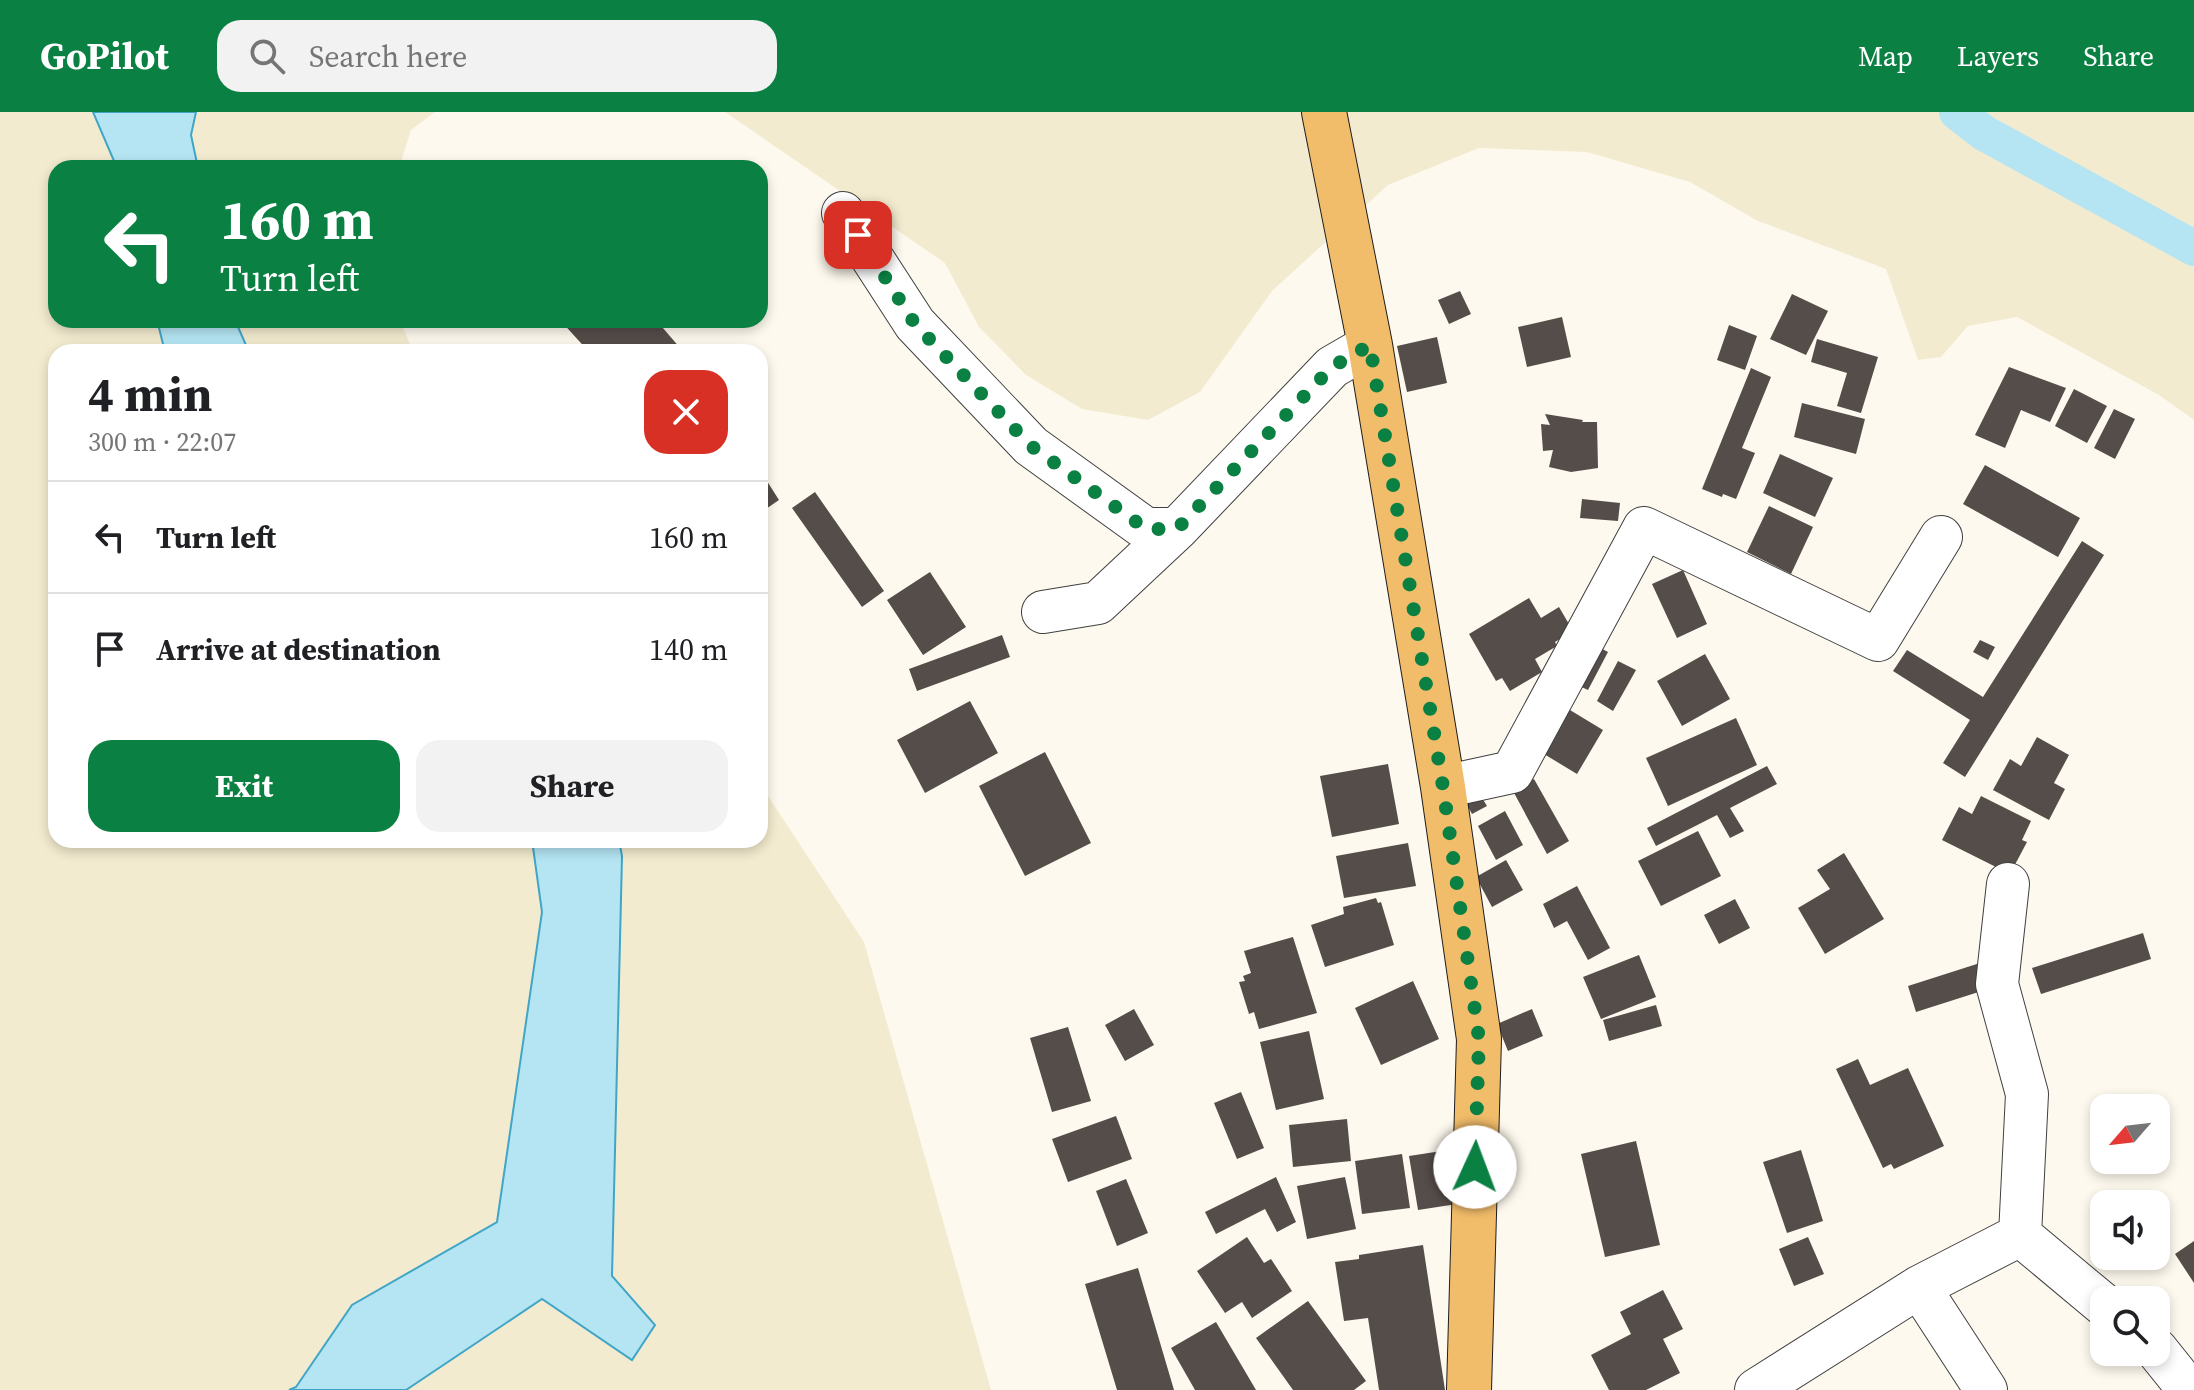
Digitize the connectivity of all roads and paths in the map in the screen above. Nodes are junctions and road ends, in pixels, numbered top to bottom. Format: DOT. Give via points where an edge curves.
graph roads {
  1 [pos="1324,112"];
  2 [pos="843,213"];
  3 [pos="1370,345"];
  4 [pos="1177,529"];
  5 [pos="1941,537"];
  6 [pos="1043,612"];
  7 [pos="1443,787"];
  8 [pos="2008,884"];
  9 [pos="2020,1235"];
  10 [pos="1919,1287"];
  11 [pos="2090,1293"];
  12 [pos="2170,1366"];
  13 [pos="1469,1390"];
  14 [pos="1756,1390"];
  15 [pos="1986,1390"];
  16 [pos="2189,1390"];
  1 -- 3 [label="main road"];
  2 -- 4 [label="street" via="915,324 1031,446 1146,529"];
  3 -- 4 [label="street" via="1332,367"];
  3 -- 7 [label="main road"];
  4 -- 6 [label="street" via="1098,603"];
  5 -- 7 [label="street" via="1878,640 1644,528 1512,772"];
  7 -- 13 [label="main road" via="1479,1039"];
  8 -- 9 [label="street" via="1997,984 2027,1094"];
  9 -- 10 [label="street"];
  9 -- 11 [label="street"];
  10 -- 14 [label="street"];
  10 -- 15 [label="street"];
  12 -- 16 [label="street"];
}
